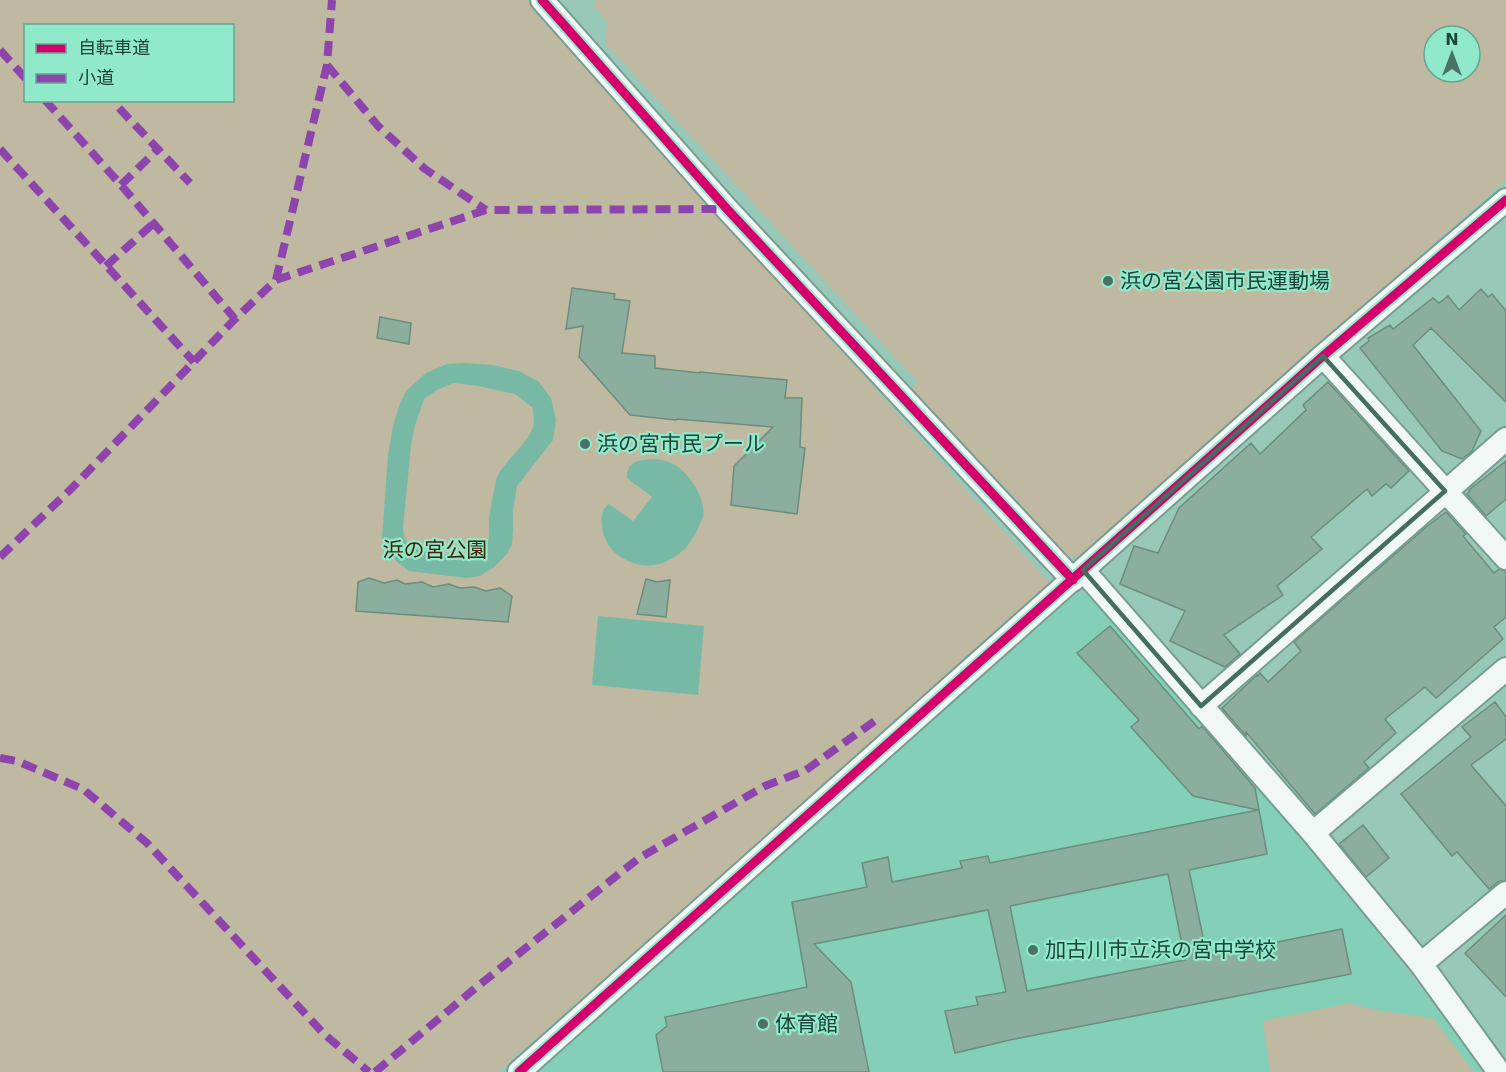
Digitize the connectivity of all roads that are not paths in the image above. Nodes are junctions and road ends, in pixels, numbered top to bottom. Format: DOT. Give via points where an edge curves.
graph roads {
  1 [pos="542,0"];
  2 [pos="1506,200"];
  3 [pos="1323,356"];
  4 [pos="1506,439"];
  5 [pos="1445,491"];
  6 [pos="1506,558"];
  7 [pos="1078,575"];
  8 [pos="1506,669"];
  9 [pos="1201,706"];
  10 [pos="1313,833"];
  11 [pos="1506,893"];
  12 [pos="1421,964"];
  13 [pos="519,1072"];
  14 [pos="1499,1072"];
  1 -- 7 [label="street" via="727,209"];
  2 -- 3 [label="street"];
  3 -- 5 [label="street"];
  3 -- 7 [label="street"];
  4 -- 5 [label="street"];
  5 -- 6 [label="street"];
  5 -- 9 [label="street"];
  7 -- 9 [label="street"];
  7 -- 13 [label="street"];
  8 -- 10 [label="street"];
  9 -- 10 [label="street"];
  10 -- 12 [label="street"];
  11 -- 12 [label="street"];
  12 -- 14 [label="street"];
}
